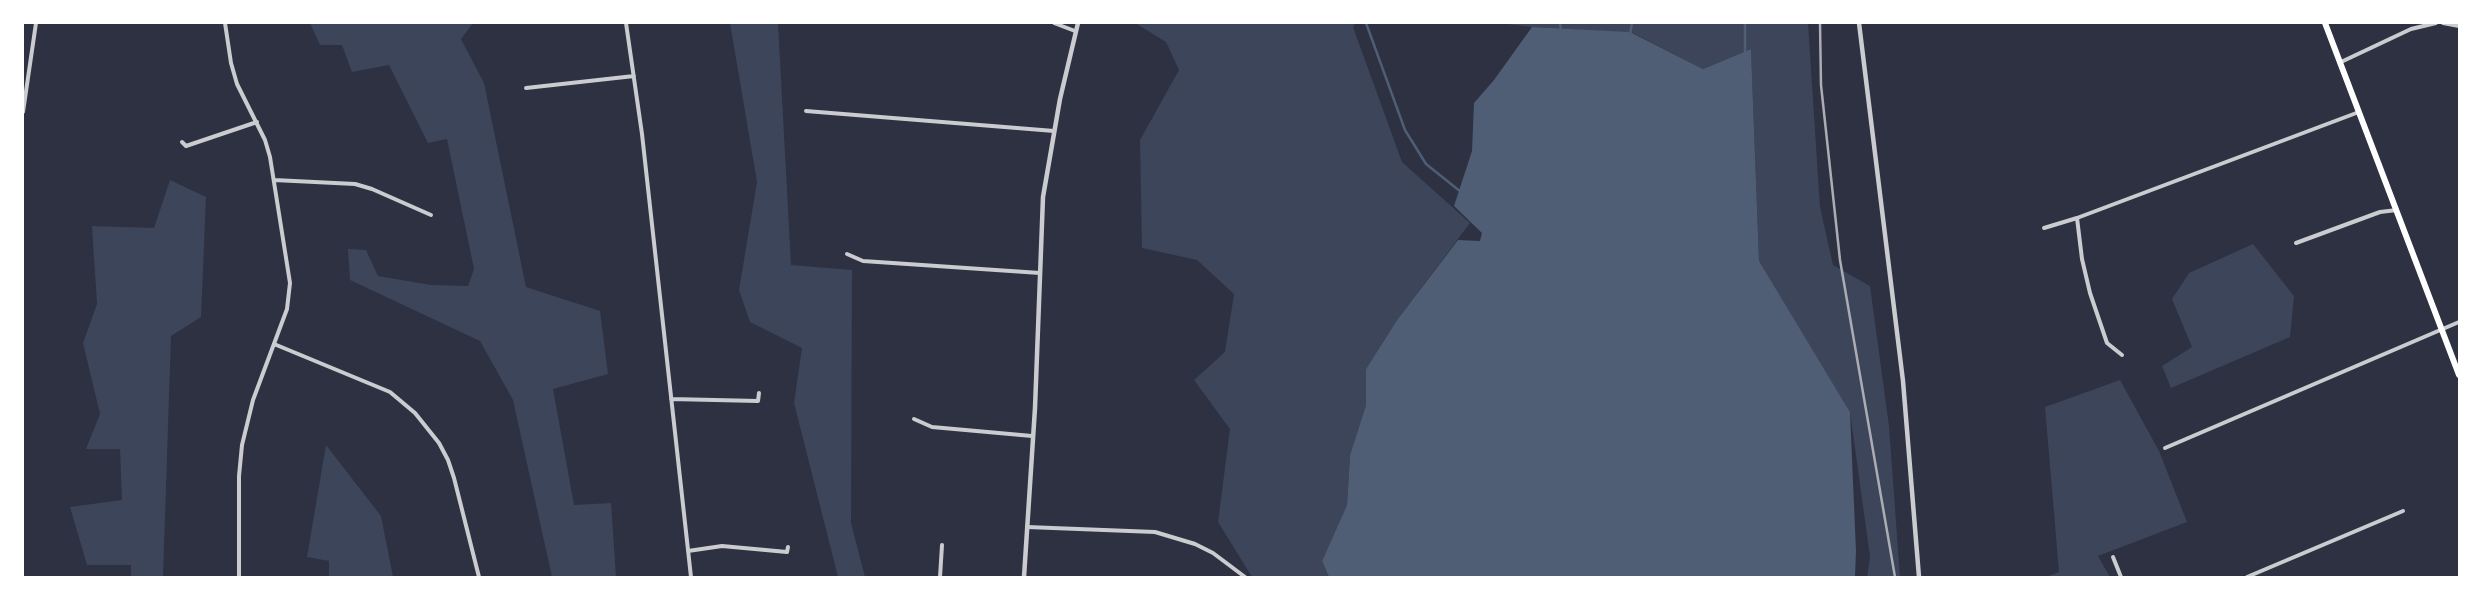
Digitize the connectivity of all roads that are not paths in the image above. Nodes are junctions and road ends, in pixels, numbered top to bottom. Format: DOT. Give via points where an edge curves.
graph roads {
  1 [pos="36,23"];
  2 [pos="225,23"];
  3 [pos="626,23"];
  4 [pos="1054,23"];
  5 [pos="1078,23"];
  6 [pos="1859,23"];
  7 [pos="2325,23"];
  8 [pos="2436,23"];
  9 [pos="2443,23"];
  10 [pos="2459,26"];
  11 [pos="1075,30"];
  12 [pos="2341,62"];
  13 [pos="634,76"];
  14 [pos="526,88"];
  15 [pos="806,111"];
  16 [pos="23,112"];
  17 [pos="2359,112"];
  18 [pos="256,122"];
  19 [pos="1054,131"];
  20 [pos="182,142"];
  21 [pos="274,180"];
  22 [pos="2397,210"];
  23 [pos="431,215"];
  24 [pos="2077,218"];
  25 [pos="2044,228"];
  26 [pos="2296,244"];
  27 [pos="847,254"];
  28 [pos="1040,273"];
  29 [pos="2459,322"];
  30 [pos="2443,328"];
  31 [pos="274,344"];
  32 [pos="2122,355"];
  33 [pos="2459,375"];
  34 [pos="759,393"];
  35 [pos="672,399"];
  36 [pos="914,419"];
  37 [pos="1032,436"];
  38 [pos="2165,448"];
  39 [pos="2403,511"];
  40 [pos="1027,527"];
  41 [pos="942,545"];
  42 [pos="788,547"];
  43 [pos="688,550"];
  44 [pos="2113,557"];
  45 [pos="239,577"];
  46 [pos="479,577"];
  47 [pos="691,577"];
  48 [pos="940,577"];
  49 [pos="1024,577"];
  50 [pos="1246,577"];
  51 [pos="1919,577"];
  52 [pos="2121,577"];
  53 [pos="2247,577"];
  1 -- 16 [label="street"];
  2 -- 18 [label="street" via="237,84"];
  3 -- 13 [label="street"];
  4 -- 11 [label="street"];
  5 -- 11 [label="street"];
  6 -- 51 [label="street" via="1903,381"];
  7 -- 12 [label="main road"];
  8 -- 12 [label="street" via="2411,28"];
  9 -- 10 [label="street"];
  11 -- 19 [label="street"];
  12 -- 17 [label="main road"];
  13 -- 14 [label="street"];
  13 -- 35 [label="street"];
  15 -- 19 [label="street"];
  17 -- 22 [label="main road"];
  17 -- 24 [label="street"];
  18 -- 20 [label="street" via="186,146"];
  18 -- 21 [label="street" via="265,140"];
  19 -- 28 [label="street" via="1043,197"];
  21 -- 23 [label="street" via="355,184"];
  21 -- 31 [label="street" via="290,283 287,309"];
  22 -- 26 [label="street" via="2380,212"];
  22 -- 30 [label="main road"];
  24 -- 25 [label="street"];
  24 -- 32 [label="street" via="2082,259 2090,293 2107,343"];
  27 -- 28 [label="street" via="863,261"];
  28 -- 37 [label="street"];
  29 -- 30 [label="street"];
  30 -- 33 [label="main road"];
  30 -- 38 [label="street"];
  31 -- 45 [label="street" via="253,400 242,445 239,476"];
  31 -- 46 [label="street" via="390,392 415,413 439,443 448,460"];
  34 -- 35 [label="street" via="758,401"];
  35 -- 43 [label="street"];
  36 -- 37 [label="street" via="932,427"];
  37 -- 40 [label="street"];
  39 -- 53 [label="street"];
  40 -- 49 [label="street"];
  40 -- 50 [label="street" via="1138,529 1161,533 1213,553"];
  41 -- 48 [label="street"];
  42 -- 43 [label="street" via="787,552 722,546"];
  43 -- 47 [label="street"];
  44 -- 52 [label="street"];
}
